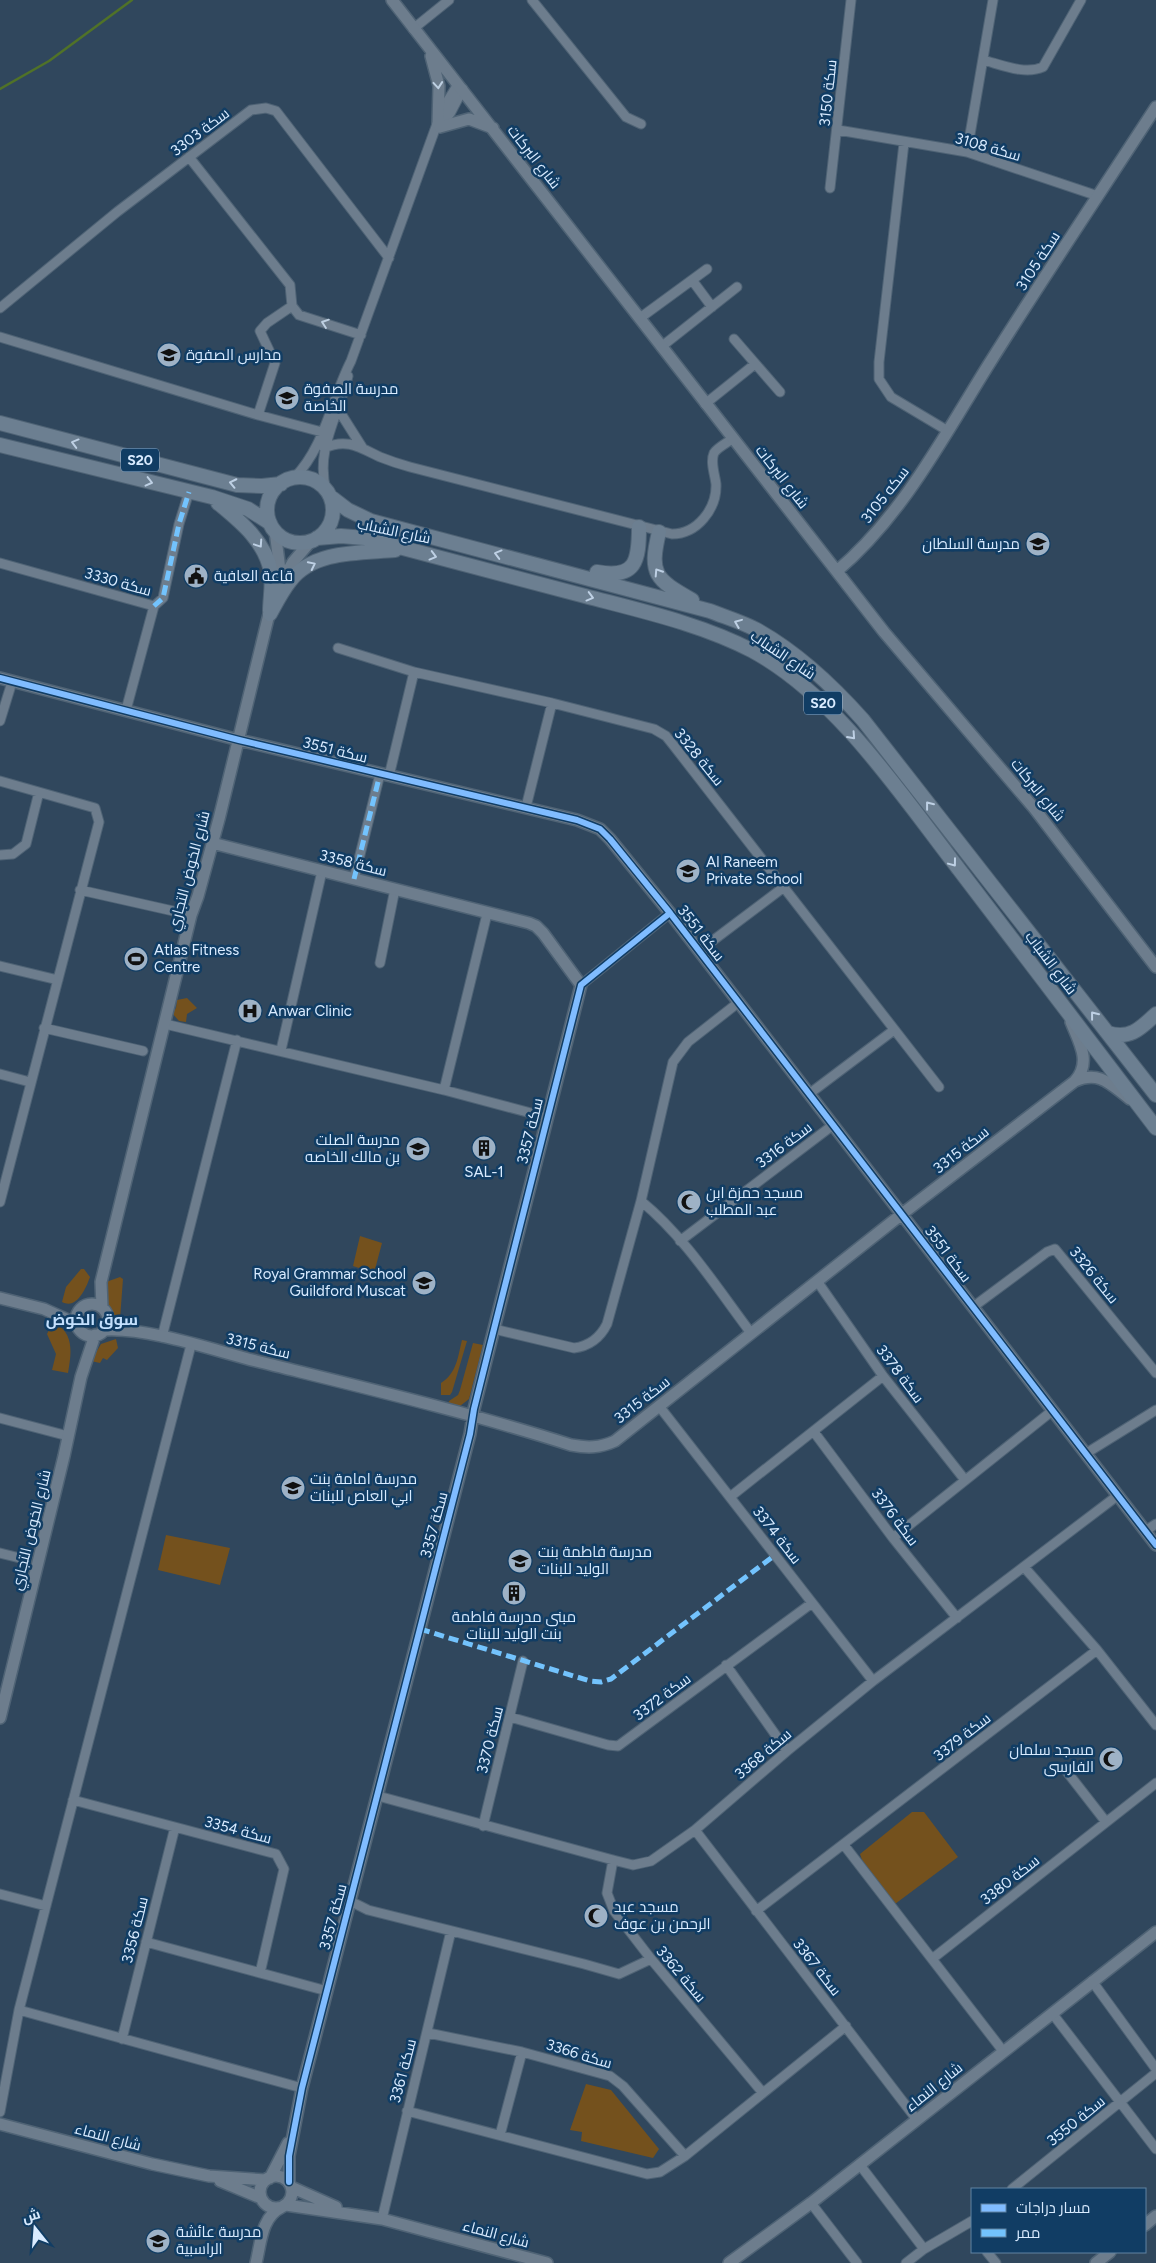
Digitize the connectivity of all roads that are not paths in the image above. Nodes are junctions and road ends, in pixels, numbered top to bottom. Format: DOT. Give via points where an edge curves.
graph roads {
  1 [pos="392,0"];
  2 [pos="449,0"];
  3 [pos="532,0"];
  4 [pos="851,0"];
  5 [pos="993,0"];
  6 [pos="1081,0"];
  7 [pos="413,29"];
  8 [pos="428,47"];
  9 [pos="983,60"];
  10 [pos="461,86"];
  11 [pos="1156,107"];
  12 [pos="642,124"];
  13 [pos="438,128"];
  14 [pos="494,129"];
  15 [pos="838,130"];
  16 [pos="904,143"];
  17 [pos="967,152"];
  18 [pos="189,157"];
  19 [pos="830,188"];
  20 [pos="1098,196"];
  21 [pos="389,258"];
  22 [pos="707,269"];
  23 [pos="692,280"];
  24 [pos="737,287"];
  25 [pos="292,306"];
  26 [pos="712,307"];
  27 [pos="0,308"];
  28 [pos="640,318"];
  29 [pos="361,335"];
  30 [pos="0,337"];
  31 [pos="734,339"];
  32 [pos="661,346"];
  33 [pos="351,361"];
  34 [pos="755,364"];
  35 [pos="780,392"];
  36 [pos="705,404"];
  37 [pos="338,409"];
  38 [pos="258,415"];
  39 [pos="0,423"];
  40 [pos="322,432"];
  41 [pos="948,432"];
  42 [pos="732,439"];
  43 [pos="0,445"];
  44 [pos="362,447"];
  45 [pos="324,448"];
  46 [pos="287,481"];
  47 [pos="189,492"];
  48 [pos="328,494"];
  49 [pos="212,498"];
  50 [pos="639,526"];
  51 [pos="272,527"];
  52 [pos="659,532"];
  53 [pos="314,540"];
  54 [pos="409,549"];
  55 [pos="525,561"];
  56 [pos="0,563"];
  57 [pos="837,571"];
  58 [pos="154,606"];
  59 [pos="710,611"];
  60 [pos="270,614"];
  61 [pos="338,648"];
  62 [pos="414,672"];
  63 [pos="0,678"];
  64 [pos="12,682"];
  65 [pos="552,703"];
  66 [pos="126,710"];
  67 [pos="0,721"];
  68 [pos="239,740"];
  69 [pos="385,775"];
  70 [pos="0,781"];
  71 [pos="38,792"];
  72 [pos="526,807"];
  73 [pos="212,843"];
  74 [pos="0,855"];
  75 [pos="322,871"];
  76 [pos="354,879"];
  77 [pos="784,887"];
  78 [pos="396,889"];
  79 [pos="80,890"];
  80 [pos="670,913"];
  81 [pos="486,914"];
  82 [pos="191,915"];
  83 [pos="699,951"];
  84 [pos="380,963"];
  85 [pos="0,966"];
  86 [pos="1156,967"];
  87 [pos="58,980"];
  88 [pos="581,985"];
  89 [pos="739,1002"];
  90 [pos="1068,1013"];
  91 [pos="1156,1014"];
  92 [pos="165,1024"];
  93 [pos="44,1028"];
  94 [pos="894,1030"];
  95 [pos="1139,1030"];
  96 [pos="1108,1033"];
  97 [pos="237,1040"];
  98 [pos="281,1050"];
  99 [pos="143,1051"];
  100 [pos="1132,1063"];
  101 [pos="0,1074"];
  102 [pos="1075,1081"];
  103 [pos="30,1082"];
  104 [pos="939,1087"];
  105 [pos="444,1090"];
  106 [pos="809,1094"];
  107 [pos="1156,1095"];
  108 [pos="1138,1104"];
  109 [pos="546,1117"];
  110 [pos="833,1125"];
  111 [pos="1156,1128"];
  112 [pos="4,1174"];
  113 [pos="641,1201"];
  114 [pos="0,1202"];
  115 [pos="902,1214"];
  116 [pos="680,1241"];
  117 [pos="817,1281"];
  118 [pos="101,1282"];
  119 [pos="0,1298"];
  120 [pos="84,1308"];
  121 [pos="973,1308"];
  122 [pos="44,1309"];
  123 [pos="105,1312"];
  124 [pos="79,1328"];
  125 [pos="494,1329"];
  126 [pos="100,1333"];
  127 [pos="139,1333"];
  128 [pos="751,1333"];
  129 [pos="162,1337"];
  130 [pos="191,1345"];
  131 [pos="1156,1373"];
  132 [pos="883,1376"];
  133 [pos="81,1377"];
  134 [pos="659,1406"];
  135 [pos="1156,1410"];
  136 [pos="1052,1411"];
  137 [pos="473,1416"];
  138 [pos="0,1418"];
  139 [pos="814,1432"];
  140 [pos="68,1436"];
  141 [pos="1086,1454"];
  142 [pos="965,1480"];
  143 [pos="1117,1496"];
  144 [pos="730,1497"];
  145 [pos="1156,1524"];
  146 [pos="1146,1532"];
  147 [pos="893,1538"];
  148 [pos="1156,1545"];
  149 [pos="0,1553"];
  150 [pos="20,1558"];
  151 [pos="1024,1567"];
  152 [pos="812,1603"];
  153 [pos="957,1618"];
  154 [pos="1096,1650"];
  155 [pos="523,1661"];
  156 [pos="726,1665"];
  157 [pos="873,1681"];
  158 [pos="510,1716"];
  159 [pos="0,1718"];
  160 [pos="1156,1725"];
  161 [pos="787,1751"];
  162 [pos="1064,1768"];
  163 [pos="1156,1783"];
  164 [pos="378,1796"];
  165 [pos="73,1800"];
  166 [pos="1106,1822"];
  167 [pos="483,1826"];
  168 [pos="175,1827"];
  169 [pos="695,1830"];
  170 [pos="844,1845"];
  171 [pos="613,1860"];
  172 [pos="0,1894"];
  173 [pos="350,1901"];
  174 [pos="46,1906"];
  175 [pos="756,1911"];
  176 [pos="451,1931"];
  177 [pos="1156,1932"];
  178 [pos="146,1942"];
  179 [pos="650,1959"];
  180 [pos="932,1959"];
  181 [pos="260,1973"];
  182 [pos="1092,1981"];
  183 [pos="327,1991"];
  184 [pos="19,2010"];
  185 [pos="1052,2013"];
  186 [pos="846,2026"];
  187 [pos="428,2033"];
  188 [pos="122,2038"];
  189 [pos="1003,2051"];
  190 [pos="522,2052"];
  191 [pos="1156,2069"];
  192 [pos="1156,2073"];
  193 [pos="302,2088"];
  194 [pos="763,2093"];
  195 [pos="1120,2103"];
  196 [pos="407,2111"];
  197 [pos="0,2112"];
  198 [pos="917,2120"];
  199 [pos="0,2124"];
  200 [pos="293,2132"];
  201 [pos="500,2135"];
  202 [pos="1156,2149"];
  203 [pos="685,2156"];
  204 [pos="860,2165"];
  205 [pos="209,2176"];
  206 [pos="268,2179"];
  207 [pos="290,2185"];
  208 [pos="1013,2188"];
  209 [pos="263,2200"];
  210 [pos="811,2203"];
  211 [pos="284,2206"];
  212 [pos="351,2213"];
  213 [pos="382,2219"];
  214 [pos="265,2224"];
  215 [pos="970,2226"];
  216 [pos="924,2249"];
  217 [pos="988,2253"];
  218 [pos="1109,2253"];
  219 [pos="541,2262"];
  220 [pos="256,2263"];
  221 [pos="729,2263"];
  222 [pos="857,2263"];
  223 [pos="906,2263"];
  224 [pos="996,2263"];
  225 [pos="1096,2263"];
  1 -- 7 [label="street, شارع البركات"];
  2 -- 7 [label="street"];
  3 -- 12 [label="street" via="626,117"];
  4 -- 15 [label="street, سكة 3150"];
  5 -- 9 [label="street"];
  6 -- 9 [label="street" via="1044,67 1023,70"];
  7 -- 8 [label="street, شارع البركات"];
  8 -- 10 [label="street, شارع البركات"];
  8 -- 13 [label="street, one-way" via="439,86"];
  9 -- 17 [label="street"];
  10 -- 13 [label="street" via="446,103"];
  10 -- 14 [label="street, شارع البركات"];
  11 -- 20 [label="street, سكة 3105"];
  13 -- 14 [label="street" via="469,119"];
  13 -- 21 [label="street"];
  14 -- 28 [label="street, شارع البركات"];
  15 -- 16 [label="street, سكة 3108"];
  15 -- 19 [label="street, سكة 3150"];
  16 -- 17 [label="street, سكة 3108"];
  16 -- 41 [label="street" via="879,378 891,397"];
  17 -- 20 [label="street, سكة 3108"];
  18 -- 21 [label="street, سكة 3303" via="251,110 266,108 276,111"];
  18 -- 25 [label="street" via="290,285"];
  18 -- 27 [label="street, سكة 3303"];
  20 -- 41 [label="street, سكة 3105"];
  21 -- 29 [label="street"];
  22 -- 23 [label="street"];
  23 -- 26 [label="street"];
  23 -- 28 [label="street"];
  24 -- 26 [label="street"];
  29 -- 25 [label="street, one-way" via="299,315"];
  25 -- 38 [label="street" via="260,331 275,363"];
  26 -- 32 [label="street"];
  28 -- 32 [label="street, شارع البركات"];
  29 -- 33 [label="street"];
  30 -- 38 [label="street"];
  31 -- 34 [label="street"];
  32 -- 36 [label="street, شارع البركات"];
  33 -- 37 [label="street"];
  33 -- 40 [label="street"];
  34 -- 35 [label="street"];
  34 -- 36 [label="street"];
  36 -- 42 [label="street, شارع البركات"];
  37 -- 44 [label="street"];
  37 -- 45 [label="street"];
  38 -- 40 [label="street"];
  46 -- 39 [label="main road, S20, one-way" via="262,486 236,485"];
  40 -- 46 [label="street" via="312,456"];
  41 -- 57 [label="street, سكه 3105" via="915,483 865,544"];
  42 -- 52 [label="street" via="714,454 715,496 704,518 691,530 682,533"];
  42 -- 57 [label="street, شارع البركات"];
  43 -- 47 [label="main road, S20, one-way"];
  44 -- 45 [label="street" via="343,442"];
  44 -- 50 [label="street" via="389,461 410,467"];
  45 -- 48 [label="street" via="322,469"];
  46 -- 48 [label="main road, S20" via="312,480"];
  46 -- 51 [label="main road" via="274,490 268,506"];
  47 -- 49 [label="main road, S20"];
  47 -- 58 [label="street" via="178,524 163,598"];
  48 -- 53 [label="main road" via="333,516 330,525"];
  55 -- 48 [label="main road, شارع الشباب / S20, one-way" via="371,521 348,510"];
  49 -- 51 [label="main road, S20" via="248,509"];
  49 -- 60 [label="main road, one-way" via="240,521 266,554 272,574"];
  50 -- 52 [label="street"];
  50 -- 55 [label="main road" via="638,554 633,566 620,574"];
  51 -- 53 [label="main road, S20" via="287,540 302,543"];
  51 -- 60 [label="street, شارع الخوض التجاري" via="280,570"];
  59 -- 52 [label="main road, one-way" via="672,589 657,572 653,555"];
  53 -- 54 [label="main road, شارع الشباب / S20" via="342,536 365,538"];
  53 -- 60 [label="street, شارع الخوض التجاري" via="286,572"];
  60 -- 54 [label="main road, one-way" via="290,580 302,569 323,559 343,554"];
  54 -- 90 [label="main road, شارع الشباب / S20, one-way" via="707,631 755,653 788,674 820,700 884,772"];
  55 -- 59 [label="main road, شارع الشباب / S20"];
  56 -- 58 [label="street, سكة 3330"];
  57 -- 86 [label="street, شارع البركات" via="884,632 1034,808"];
  58 -- 66 [label="street, سكة 3330"];
  96 -- 59 [label="main road, شارع الشباب / S20, one-way" via="863,720 835,689 804,662 756,630"];
  60 -- 68 [label="street, شارع الخوض التجاري"];
  61 -- 62 [label="street, سكة 3328"];
  62 -- 65 [label="street, سكة 3328"];
  62 -- 69 [label="street"];
  63 -- 64 [label="street, سكة 3551"];
  64 -- 66 [label="street, سكة 3551"];
  64 -- 67 [label="street"];
  65 -- 72 [label="street"];
  65 -- 77 [label="street, سكة 3328" via="654,729 666,736"];
  66 -- 68 [label="street, سكة 3551"];
  68 -- 69 [label="street, سكة 3551"];
  68 -- 73 [label="street, شارع الخوض التجاري"];
  69 -- 72 [label="street, سكة 3551"];
  69 -- 76 [label="street"];
  70 -- 71 [label="street"];
  71 -- 74 [label="street" via="26,844 13,854"];
  71 -- 79 [label="street" via="95,808 99,822"];
  72 -- 80 [label="street, سكة 3551" via="577,820 600,830"];
  73 -- 75 [label="street, سكة 3358"];
  73 -- 82 [label="street, شارع الخوض التجاري"];
  75 -- 76 [label="street, سكة 3358"];
  75 -- 98 [label="street"];
  76 -- 78 [label="street, سكة 3358"];
  77 -- 83 [label="street"];
  77 -- 94 [label="street, سكة 3328"];
  78 -- 81 [label="street, سكة 3358"];
  78 -- 84 [label="street"];
  79 -- 82 [label="street"];
  79 -- 87 [label="street"];
  80 -- 83 [label="street, سكة 3551"];
  80 -- 88 [label="street"];
  81 -- 88 [label="street, سكة 3358" via="536,926"];
  81 -- 105 [label="street"];
  82 -- 92 [label="street, شارع الخوض التجاري"];
  83 -- 89 [label="street, سكة 3551"];
  85 -- 87 [label="street"];
  87 -- 93 [label="street"];
  88 -- 109 [label="street, سكة 3357"];
  89 -- 106 [label="street, سكة 3551"];
  89 -- 113 [label="street" via="688,1042 673,1062"];
  90 -- 102 [label="street" via="1084,1058 1083,1069"];
  90 -- 108 [label="main road, شارع الشباب / S20"];
  91 -- 95 [label="main road"];
  92 -- 97 [label="street"];
  92 -- 118 [label="street, شارع الخوض التجاري"];
  93 -- 99 [label="street"];
  93 -- 103 [label="street"];
  94 -- 104 [label="street, سكة 3328"];
  94 -- 106 [label="street"];
  95 -- 96 [label="main road" via="1127,1036"];
  95 -- 100 [label="main road" via="1132,1043"];
  96 -- 100 [label="main road, شارع الشباب / S20"];
  97 -- 98 [label="street"];
  97 -- 129 [label="street"];
  98 -- 105 [label="street"];
  100 -- 107 [label="main road, شارع الشباب / S20"];
  101 -- 103 [label="street"];
  102 -- 108 [label="street" via="1088,1076 1099,1077"];
  102 -- 115 [label="street, سكة 3315"];
  103 -- 112 [label="street"];
  105 -- 109 [label="street"];
  106 -- 110 [label="street, سكة 3551"];
  108 -- 111 [label="main road, شارع الشباب / S20"];
  109 -- 125 [label="street, سكة 3357"];
  110 -- 115 [label="street, سكة 3551"];
  110 -- 116 [label="street, سكة 3316"];
  112 -- 114 [label="street"];
  113 -- 116 [label="street"];
  113 -- 125 [label="street" via="607,1324 595,1340 584,1347 574,1348"];
  115 -- 117 [label="street, سكة 3315"];
  115 -- 121 [label="street, سكة 3551"];
  116 -- 128 [label="street"];
  117 -- 128 [label="street, سكة 3315"];
  117 -- 132 [label="street, سكة 3378"];
  118 -- 120 [label="street, شارع الخوض التجاري"];
  118 -- 123 [label="street, شارع الخوض التجاري"];
  119 -- 122 [label="street"];
  120 -- 122 [label="street"];
  120 -- 123 [label="street" via="97,1305"];
  120 -- 124 [label="street"];
  121 -- 131 [label="street, سكة 3326" via="1055,1249"];
  121 -- 136 [label="street, سكة 3551"];
  122 -- 124 [label="street"];
  123 -- 126 [label="street" via="108,1321"];
  123 -- 127 [label="street, سكة 3315"];
  124 -- 126 [label="street"];
  124 -- 133 [label="street, شارع الخوض التجاري"];
  125 -- 137 [label="street, سكة 3357"];
  126 -- 127 [label="street, سكة 3315"];
  126 -- 133 [label="street, شارع الخوض التجاري"];
  127 -- 129 [label="street, سكة 3315"];
  128 -- 134 [label="street, سكة 3315"];
  129 -- 130 [label="street, سكة 3315"];
  130 -- 137 [label="street, سكة 3315"];
  130 -- 165 [label="street"];
  132 -- 139 [label="street"];
  132 -- 142 [label="street, سكة 3378"];
  133 -- 140 [label="street, شارع الخوض التجاري"];
  134 -- 137 [label="street, سكة 3315" via="615,1441 586,1448"];
  134 -- 144 [label="street, سكة 3374"];
  135 -- 141 [label="street"];
  136 -- 141 [label="street, سكة 3551"];
  136 -- 142 [label="street"];
  137 -- 164 [label="street, سكة 3357"];
  138 -- 140 [label="street"];
  139 -- 144 [label="street"];
  139 -- 147 [label="street, سكة 3376"];
  140 -- 159 [label="street, شارع الخوض التجاري"];
  141 -- 143 [label="street, سكة 3551"];
  142 -- 147 [label="street"];
  143 -- 146 [label="street, سكة 3551"];
  143 -- 151 [label="street, سكة 3368"];
  144 -- 152 [label="street, سكة 3374"];
  145 -- 146 [label="street"];
  146 -- 148 [label="street, سكة 3551"];
  147 -- 153 [label="street, سكة 3376"];
  149 -- 150 [label="street"];
  151 -- 153 [label="street, سكة 3368"];
  151 -- 154 [label="street"];
  152 -- 156 [label="street, سكة 3372"];
  152 -- 157 [label="street, سكة 3374"];
  153 -- 157 [label="street, سكة 3368"];
  154 -- 160 [label="street"];
  154 -- 170 [label="street, سكة 3379"];
  155 -- 158 [label="street, سكة 3370"];
  156 -- 158 [label="street, سكة 3372" via="618,1746"];
  156 -- 161 [label="street"];
  157 -- 161 [label="street, سكة 3368"];
  158 -- 167 [label="street, سكة 3370"];
  161 -- 169 [label="street, سكة 3368"];
  162 -- 166 [label="street"];
  163 -- 166 [label="street, سكة 3380"];
  164 -- 167 [label="street, سكة 3368"];
  164 -- 173 [label="street, سكة 3357"];
  165 -- 168 [label="street, سكة 3354"];
  165 -- 174 [label="street"];
  166 -- 180 [label="street, سكة 3380"];
  167 -- 171 [label="street, سكة 3368"];
  168 -- 178 [label="street, سكة 3356"];
  168 -- 181 [label="street, سكة 3354" via="276,1854 284,1869"];
  169 -- 171 [label="street, سكة 3368" via="652,1861 633,1865"];
  169 -- 175 [label="street, سكة 3367"];
  170 -- 175 [label="street, سكة 3379"];
  170 -- 180 [label="street"];
  171 -- 179 [label="street, سكة 3362" via="607,1887 611,1905"];
  172 -- 174 [label="street"];
  173 -- 176 [label="street" via="368,1910"];
  173 -- 183 [label="street, سكة 3357"];
  174 -- 184 [label="street"];
  175 -- 186 [label="street, سكة 3367"];
  176 -- 179 [label="street" via="619,1974"];
  176 -- 187 [label="street, سكة 3361"];
  177 -- 182 [label="street, شارع النماء"];
  178 -- 181 [label="street"];
  178 -- 188 [label="street, سكة 3356"];
  179 -- 194 [label="street, سكة 3362"];
  180 -- 189 [label="street"];
  181 -- 183 [label="street"];
  182 -- 185 [label="street, شارع النماء"];
  182 -- 191 [label="street"];
  183 -- 193 [label="street, سكة 3357"];
  184 -- 188 [label="street"];
  184 -- 197 [label="street"];
  185 -- 189 [label="street, شارع النماء"];
  185 -- 195 [label="street"];
  186 -- 194 [label="street"];
  186 -- 198 [label="street, سكة 3367"];
  187 -- 190 [label="street, سكة 3366"];
  187 -- 196 [label="street, سكة 3361"];
  188 -- 193 [label="street"];
  189 -- 198 [label="street, شارع النماء"];
  190 -- 201 [label="street, سكة 3366"];
  190 -- 203 [label="street, سكة 3366" via="610,2076 624,2086"];
  192 -- 195 [label="street, سكة 3550"];
  193 -- 200 [label="street, سكة 3357"];
  194 -- 203 [label="street"];
  195 -- 202 [label="street"];
  195 -- 208 [label="street, سكة 3550"];
  196 -- 201 [label="street"];
  196 -- 213 [label="street, سكة 3361"];
  198 -- 204 [label="street, شارع النماء"];
  199 -- 205 [label="street, شارع النماء"];
  200 -- 206 [label="street, سكة 3357"];
  200 -- 207 [label="street, سكة 3357"];
  201 -- 203 [label="street" via="646,2174 660,2172"];
  204 -- 210 [label="street, شارع النماء"];
  204 -- 216 [label="street"];
  205 -- 206 [label="street, شارع النماء"];
  205 -- 209 [label="street, شارع النماء"];
  206 -- 207 [label="street" via="280,2177"];
  206 -- 209 [label="street" via="261,2189"];
  207 -- 211 [label="street" via="291,2197"];
  207 -- 212 [label="street, شارع النماء"];
  209 -- 211 [label="street" via="272,2208"];
  209 -- 214 [label="street"];
  210 -- 221 [label="street, شارع النماء"];
  210 -- 222 [label="street"];
  211 -- 212 [label="street, شارع النماء"];
  211 -- 214 [label="street" via="273,2211"];
  212 -- 213 [label="street, شارع النماء"];
  213 -- 219 [label="street, شارع النماء"];
  214 -- 220 [label="street"];
  215 -- 216 [label="street"];
  216 -- 223 [label="street"];
  217 -- 224 [label="street"];
  218 -- 225 [label="street"];
}
